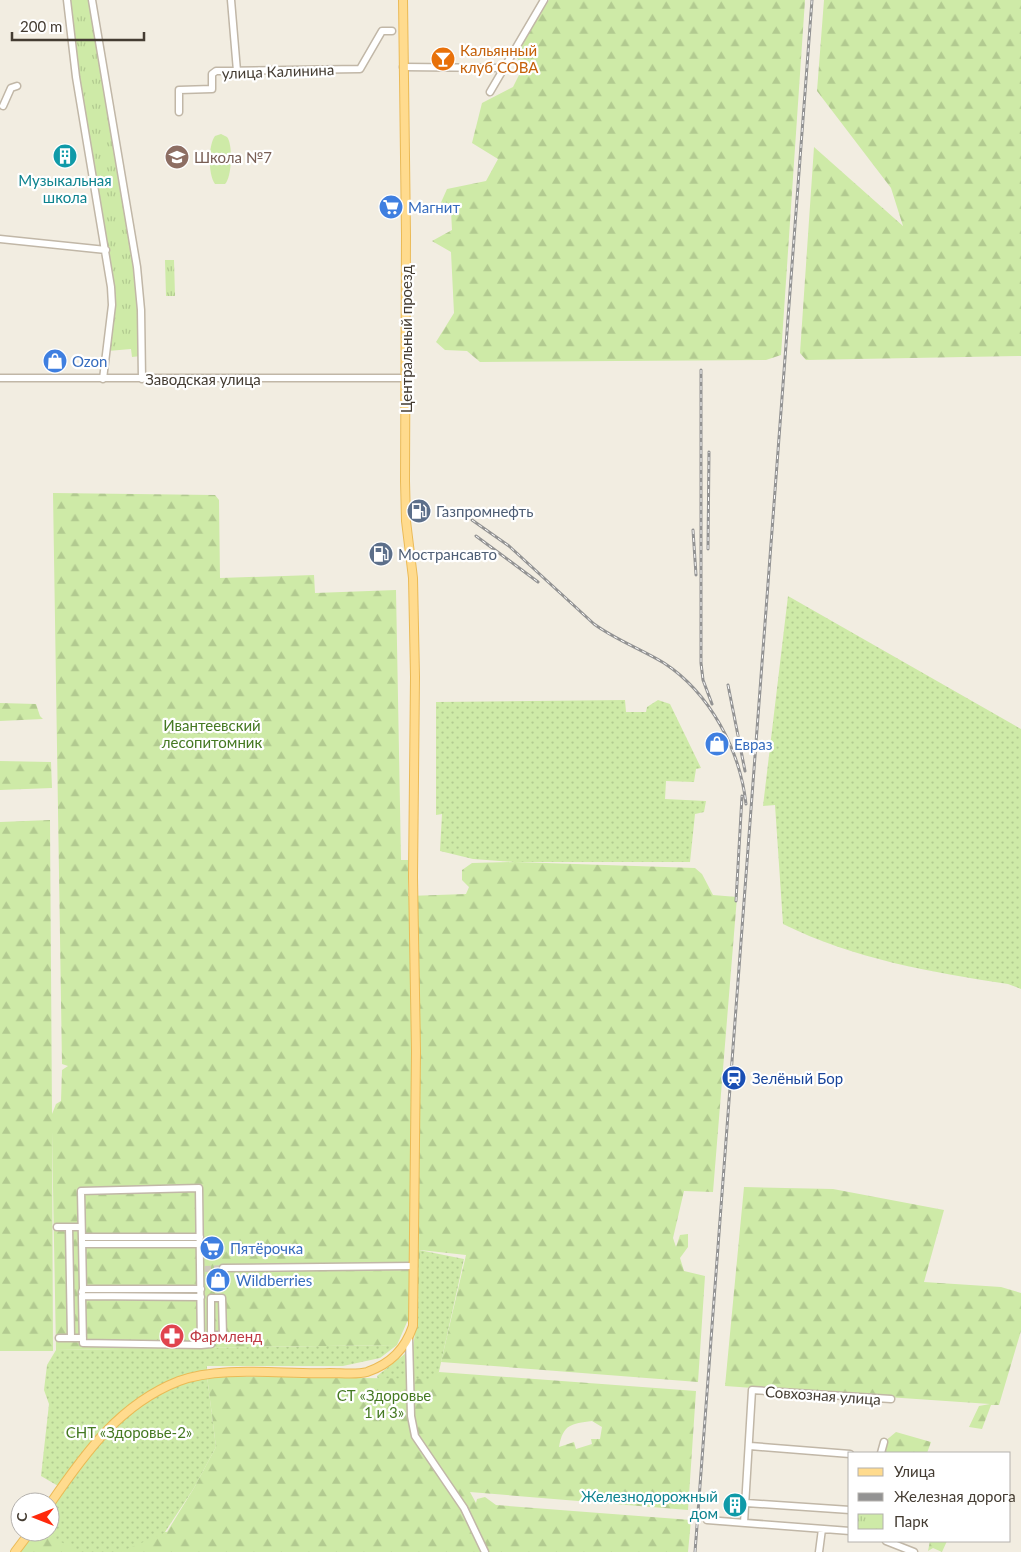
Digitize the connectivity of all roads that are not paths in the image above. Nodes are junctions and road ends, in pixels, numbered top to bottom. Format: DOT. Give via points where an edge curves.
graph roads {
  1 [pos="67,0"];
  2 [pos="92,0"];
  3 [pos="231,0"];
  4 [pos="403,0"];
  5 [pos="544,0"];
  6 [pos="392,30"];
  7 [pos="403,67"];
  8 [pos="505,68"];
  9 [pos="237,71"];
  10 [pos="17,86"];
  11 [pos="490,92"];
  12 [pos="3,106"];
  13 [pos="179,112"];
  14 [pos="0,239"];
  15 [pos="106,250"];
  16 [pos="0,378"];
  17 [pos="406,378"];
  18 [pos="103,379"];
  19 [pos="142,379"];
  20 [pos="57,1227"];
  21 [pos="69,1227"];
  22 [pos="81,1227"];
  23 [pos="200,1240"];
  24 [pos="82,1241"];
  25 [pos="414,1266"];
  26 [pos="223,1268"];
  27 [pos="201,1289"];
  28 [pos="82,1292"];
  29 [pos="201,1297"];
  30 [pos="211,1335"];
  31 [pos="59,1338"];
  32 [pos="71,1338"];
  33 [pos="83,1338"];
  34 [pos="409,1338"];
  35 [pos="201,1345"];
  36 [pos="891,1399"];
  37 [pos="884,1442"];
  38 [pos="750,1446"];
  39 [pos="881,1452"];
  40 [pos="848,1454"];
  41 [pos="58,1492"];
  42 [pos="746,1503"];
  43 [pos="848,1510"];
  44 [pos="707,1520"];
  45 [pos="744,1523"];
  46 [pos="822,1529"];
  47 [pos="848,1531"];
  48 [pos="889,1542"];
  49 [pos="485,1552"];
  50 [pos="819,1552"];
  51 [pos="914,1552"];
  1 -- 15 [label="street" via="78,87"];
  2 -- 19 [label="street" via="137,267"];
  3 -- 9 [label="street"];
  4 -- 7 [label="main road, Центральный проезд"];
  5 -- 8 [label="street"];
  6 -- 9 [label="street, улица Калинина" via="382,31 360,69"];
  7 -- 8 [label="street"];
  7 -- 17 [label="main road, Центральный проезд"];
  8 -- 11 [label="street"];
  9 -- 13 [label="street, улица Калинина" via="216,71 212,74 212,89 179,90"];
  10 -- 12 [label="street" via="11,88"];
  14 -- 15 [label="street"];
  15 -- 18 [label="street" via="112,305"];
  16 -- 18 [label="street, Заводская улица"];
  17 -- 19 [label="street, Заводская улица"];
  17 -- 25 [label="main road, Центральный проезд" via="405,494 413,578 415,677"];
  18 -- 19 [label="street, Заводская улица"];
  20 -- 21 [label="street"];
  21 -- 22 [label="street"];
  21 -- 32 [label="street"];
  22 -- 23 [label="street" via="81,1191 199,1188"];
  22 -- 24 [label="street"];
  23 -- 24 [label="street"];
  23 -- 27 [label="street"];
  24 -- 28 [label="street"];
  25 -- 26 [label="street"];
  25 -- 34 [label="main road, Центральный проезд" via="414,1314"];
  27 -- 28 [label="street"];
  27 -- 29 [label="street"];
  28 -- 29 [label="street"];
  28 -- 33 [label="street"];
  29 -- 35 [label="street"];
  30 -- 30 [label="street" via="223,1335 222,1298 211,1298"];
  30 -- 35 [label="street" via="211,1344"];
  31 -- 32 [label="street"];
  32 -- 33 [label="street"];
  33 -- 35 [label="street" via="83,1343"];
  34 -- 41 [label="main road" via="399,1354 366,1372 215,1373 180,1381 149,1395 124,1413 87,1452"];
  34 -- 49 [label="street" via="412,1428 464,1508"];
  36 -- 38 [label="street, Совхозная улица" via="752,1390"];
  37 -- 39 [label="street"];
  38 -- 40 [label="street"];
  38 -- 42 [label="street, Совхозная улица"];
  42 -- 43 [label="street"];
  42 -- 45 [label="street, Совхозная улица"];
  44 -- 45 [label="street"];
  45 -- 46 [label="street"];
  46 -- 47 [label="street"];
  46 -- 50 [label="street"];
  48 -- 51 [label="street"];
}
